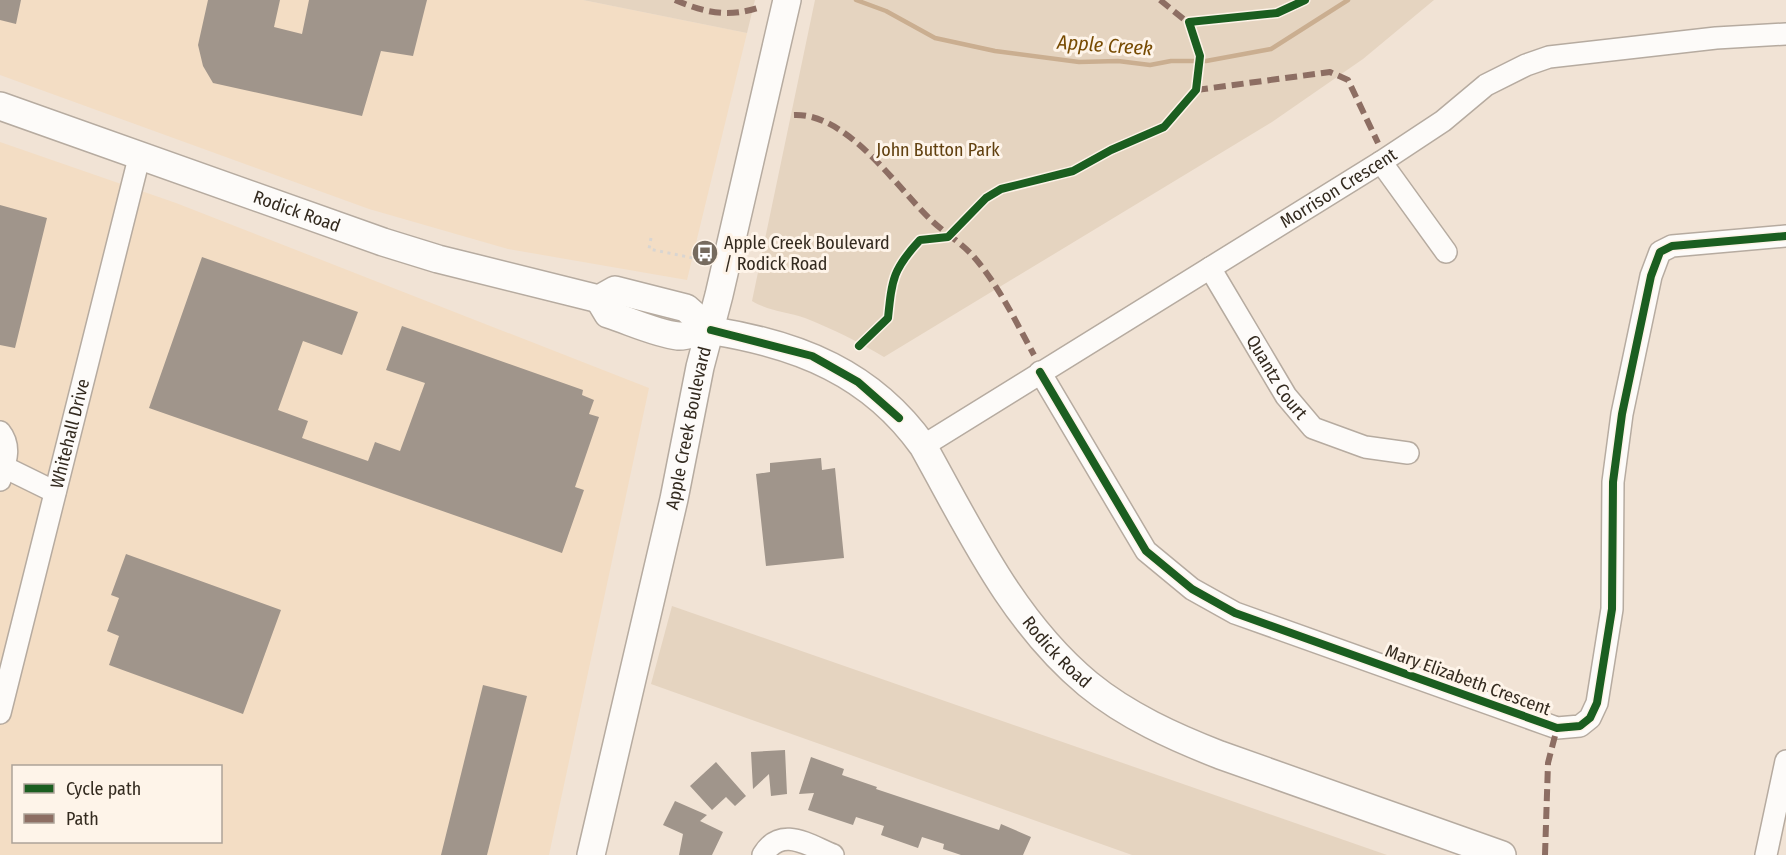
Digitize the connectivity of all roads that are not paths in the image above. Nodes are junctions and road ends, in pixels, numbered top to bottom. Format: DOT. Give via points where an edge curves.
graph roads {
  1 [pos="787,0"];
  2 [pos="1786,34"];
  3 [pos="0,106"];
  4 [pos="140,154"];
  5 [pos="1381,162"];
  6 [pos="1786,236"];
  7 [pos="1446,252"];
  8 [pos="1210,268"];
  9 [pos="711,330"];
  10 [pos="1040,372"];
  11 [pos="0,432"];
  12 [pos="923,446"];
  13 [pos="1408,453"];
  14 [pos="1,471"];
  15 [pos="55,492"];
  16 [pos="5,670"];
  17 [pos="0,713"];
  18 [pos="1785,775"];
  19 [pos="591,855"];
  20 [pos="763,855"];
  21 [pos="833,855"];
  22 [pos="1502,855"];
  23 [pos="1766,855"];
  1 -- 9 [label="main road, Apple Creek Boulevard"];
  2 -- 5 [label="street, Morrison Crescent" via="1549,57 1486,85 1443,121"];
  3 -- 4 [label="main road, Rodick Road"];
  4 -- 9 [label="main road, Rodick Road" via="438,259 599,298 615,290 686,308"];
  4 -- 15 [label="street, Whitehall Drive"];
  5 -- 7 [label="street"];
  5 -- 8 [label="street, Morrison Crescent"];
  6 -- 10 [label="street, Mary Elizabeth Crescent" via="1672,246 1660,252 1651,276 1622,414 1613,482 1612,609 1597,703 1590,718 1580,726 1557,728 1235,613 1192,589 1146,551"];
  8 -- 10 [label="street, Morrison Crescent"];
  8 -- 13 [label="street, Quantz Court" via="1286,396 1313,428 1365,447"];
  9 -- 12 [label="main road, Rodick Road" via="812,356 877,396"];
  9 -- 19 [label="main road, Apple Creek Boulevard"];
  10 -- 12 [label="street, Morrison Crescent"];
  11 -- 14 [label="street" via="7,443"];
  12 -- 22 [label="main road, Rodick Road" via="987,561 1033,629 1062,660 1113,702 1178,738 1220,755"];
  14 -- 15 [label="street"];
  15 -- 16 [label="street, Whitehall Drive"];
  16 -- 17 [label="street, Whitehall Drive"];
  18 -- 23 [label="street"];
  20 -- 21 [label="street" via="769,844 781,838"];
}
